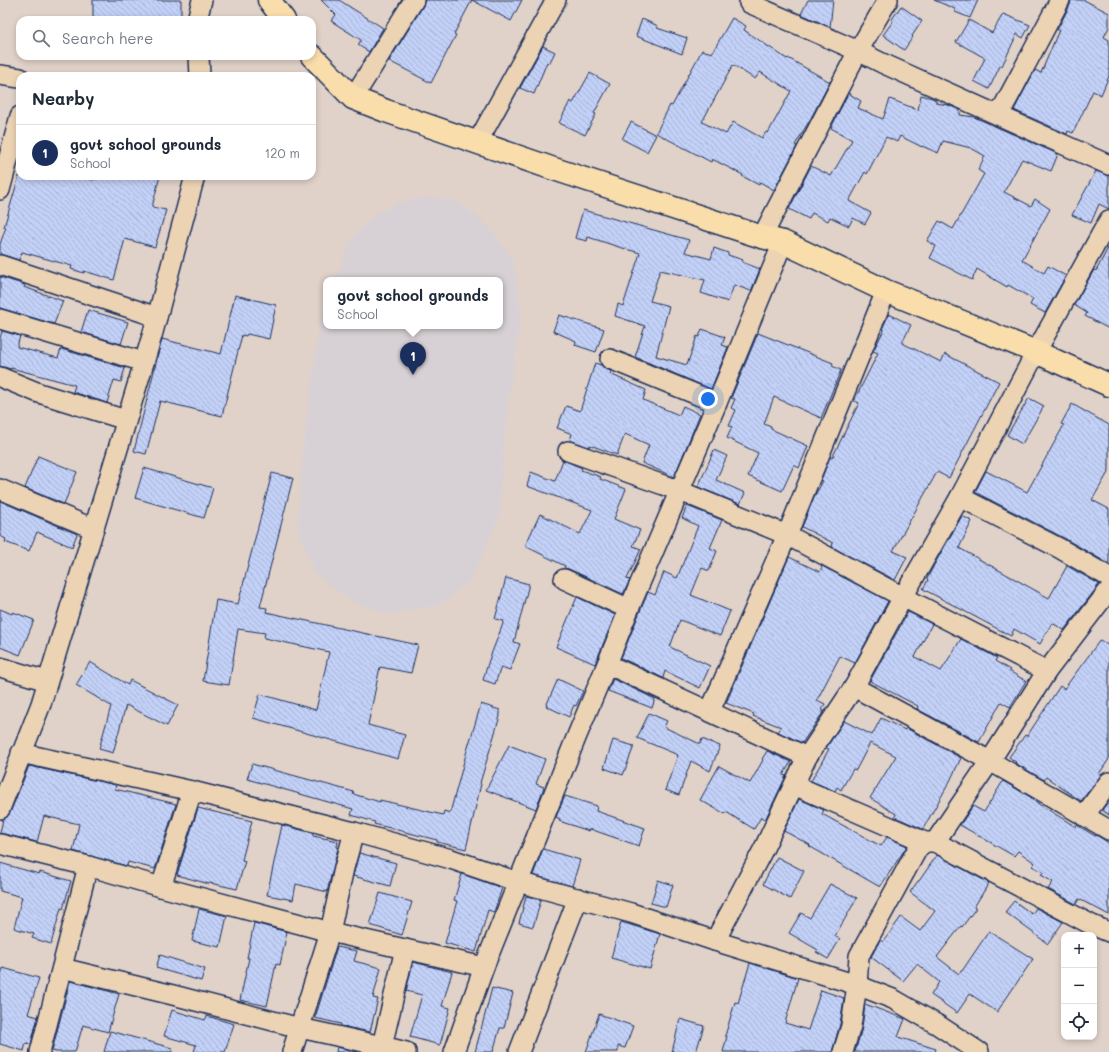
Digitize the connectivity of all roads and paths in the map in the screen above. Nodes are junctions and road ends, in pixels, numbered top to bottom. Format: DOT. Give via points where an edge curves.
graph roads {
  1 [pos="202,0"];
  2 [pos="269,0"];
  3 [pos="414,0"];
  4 [pos="556,0"];
  5 [pos="888,0"];
  6 [pos="1060,0"];
  7 [pos="749,3"];
  8 [pos="198,16"];
  9 [pos="281,16"];
  10 [pos="858,51"];
  11 [pos="199,60"];
  12 [pos="316,60"];
  13 [pos="200,72"];
  14 [pos="0,75"];
  15 [pos="16,77"];
  16 [pos="352,98"];
  17 [pos="999,115"];
  18 [pos="16,131"];
  19 [pos="478,143"];
  20 [pos="1109,165"];
  21 [pos="195,180"];
  22 [pos="0,190"];
  23 [pos="1109,220"];
  24 [pos="762,236"];
  25 [pos="783,242"];
  26 [pos="0,265"];
  27 [pos="886,291"];
  28 [pos="157,317"];
  29 [pos="0,319"];
  30 [pos="1036,352"];
  31 [pos="610,359"];
  32 [pos="144,362"];
  33 [pos="0,376"];
  34 [pos="1109,385"];
  35 [pos="718,403"];
  36 [pos="126,420"];
  37 [pos="568,451"];
  38 [pos="0,489"];
  39 [pos="680,491"];
  40 [pos="960,498"];
  41 [pos="94,529"];
  42 [pos="787,535"];
  43 [pos="1109,577"];
  44 [pos="564,579"];
  45 [pos="1109,590"];
  46 [pos="903,597"];
  47 [pos="629,609"];
  48 [pos="607,664"];
  49 [pos="0,667"];
  50 [pos="1047,671"];
  51 [pos="47,681"];
  52 [pos="854,687"];
  53 [pos="710,711"];
  54 [pos="21,753"];
  55 [pos="807,757"];
  56 [pos="990,761"];
  57 [pos="1109,782"];
  58 [pos="794,785"];
  59 [pos="192,791"];
  60 [pos="0,809"];
  61 [pos="1084,816"];
  62 [pos="1109,830"];
  63 [pos="354,832"];
  64 [pos="930,842"];
  65 [pos="0,844"];
  66 [pos="88,866"];
  67 [pos="518,882"];
  68 [pos="161,887"];
  69 [pos="578,898"];
  70 [pos="330,932"];
  71 [pos="1109,932"];
  72 [pos="715,941"];
  73 [pos="405,949"];
  74 [pos="484,967"];
  75 [pos="62,968"];
  76 [pos="857,985"];
  77 [pos="300,1028"];
  78 [pos="382,1046"];
  79 [pos="40,1052"];
  80 [pos="292,1052"];
  81 [pos="406,1052"];
  82 [pos="454,1052"];
  83 [pos="519,1052"];
  84 [pos="844,1052"];
  85 [pos="978,1052"];
  1 -- 8 [label="street"];
  2 -- 9 [label="main road"];
  3 -- 16 [label="street"];
  4 -- 19 [label="street"];
  5 -- 10 [label="street"];
  6 -- 17 [label="street"];
  7 -- 10 [label="street"];
  10 -- 17 [label="street"];
  10 -- 24 [label="street"];
  11 -- 13 [label="street"];
  12 -- 16 [label="main road"];
  14 -- 15 [label="street"];
  16 -- 19 [label="main road"];
  17 -- 20 [label="street"];
  18 -- 22 [label="street"];
  19 -- 24 [label="main road"];
  21 -- 28 [label="street"];
  23 -- 30 [label="street"];
  24 -- 25 [label="main road"];
  25 -- 27 [label="main road"];
  25 -- 35 [label="street"];
  26 -- 28 [label="street"];
  27 -- 30 [label="main road"];
  27 -- 42 [label="street"];
  28 -- 32 [label="street"];
  29 -- 32 [label="street"];
  30 -- 34 [label="main road"];
  30 -- 40 [label="street"];
  31 -- 35 [label="street"];
  32 -- 36 [label="street"];
  33 -- 36 [label="street" via="39,393"];
  35 -- 39 [label="street"];
  36 -- 41 [label="street"];
  37 -- 39 [label="street"];
  38 -- 41 [label="street"];
  39 -- 42 [label="street"];
  39 -- 47 [label="street"];
  40 -- 43 [label="street"];
  40 -- 46 [label="street"];
  41 -- 51 [label="street"];
  42 -- 46 [label="street"];
  42 -- 53 [label="street"];
  44 -- 47 [label="street"];
  45 -- 50 [label="street"];
  46 -- 50 [label="street"];
  46 -- 52 [label="street"];
  47 -- 48 [label="street"];
  48 -- 53 [label="street"];
  48 -- 67 [label="street"];
  49 -- 51 [label="street"];
  50 -- 56 [label="street"];
  51 -- 54 [label="street" via="41,704"];
  52 -- 55 [label="street"];
  52 -- 56 [label="street"];
  53 -- 55 [label="street"];
  54 -- 59 [label="street"];
  54 -- 60 [label="street"];
  55 -- 58 [label="street"];
  56 -- 61 [label="street"];
  56 -- 64 [label="street"];
  57 -- 61 [label="street"];
  58 -- 64 [label="street"];
  58 -- 72 [label="street"];
  59 -- 63 [label="street"];
  59 -- 68 [label="street"];
  61 -- 62 [label="street"];
  63 -- 67 [label="street" via="452,858"];
  63 -- 70 [label="street"];
  64 -- 71 [label="street"];
  64 -- 76 [label="street" via="918,848 859,956"];
  65 -- 66 [label="street"];
  66 -- 68 [label="street"];
  66 -- 75 [label="street"];
  67 -- 69 [label="street"];
  67 -- 74 [label="street"];
  68 -- 70 [label="street"];
  69 -- 72 [label="street"];
  69 -- 83 [label="street"];
  70 -- 73 [label="street"];
  70 -- 77 [label="street"];
  72 -- 76 [label="street"];
  73 -- 74 [label="street"];
  73 -- 78 [label="street"];
  74 -- 82 [label="street"];
  75 -- 77 [label="street"];
  75 -- 79 [label="street"];
  76 -- 84 [label="street"];
  76 -- 85 [label="street" via="906,1007"];
  77 -- 78 [label="street"];
  77 -- 80 [label="street"];
  78 -- 81 [label="street"];
}
